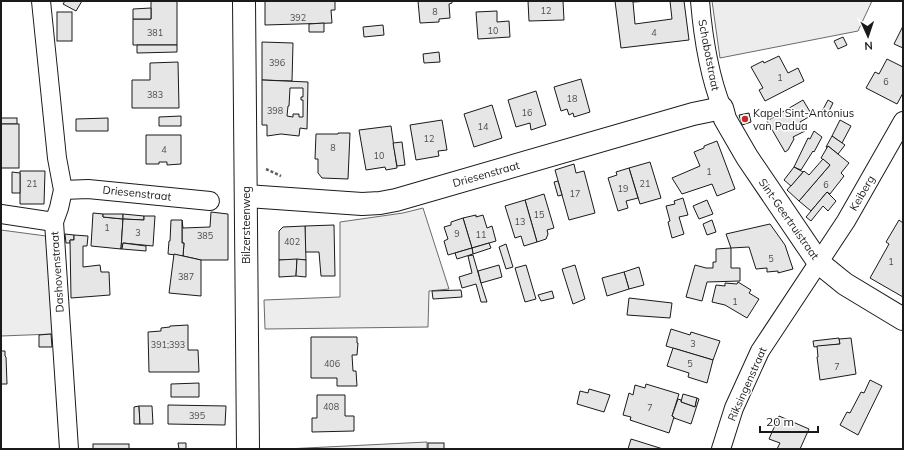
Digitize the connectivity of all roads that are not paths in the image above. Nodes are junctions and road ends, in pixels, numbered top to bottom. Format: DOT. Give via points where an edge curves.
graph roads {
  1 [pos="42,1"];
  2 [pos="244,1"];
  3 [pos="700,1"];
  4 [pos="722,108"];
  5 [pos="903,121"];
  6 [pos="63,190"];
  7 [pos="246,196"];
  8 [pos="210,201"];
  9 [pos="1,214"];
  10 [pos="54,222"];
  11 [pos="819,263"];
  12 [pos="903,319"];
  13 [pos="69,449"];
  14 [pos="248,449"];
  15 [pos="721,449"];
  1 -- 6 [label="street, Dashovenstraat" via="57,158"];
  2 -- 7 [label="street, Bilzersteenweg"];
  3 -- 4 [label="street, Schabotstraat" via="715,90"];
  4 -- 7 [label="street, Driesenstraat" via="693,114 396,200 362,204"];
  4 -- 11 [label="street, Sint-Geertruistraat" via="725,119 747,157"];
  5 -- 11 [label="street, Keiberg"];
  6 -- 8 [label="street, Driesenstraat" via="88,189"];
  6 -- 10 [label="street, Dashovenstraat"];
  7 -- 14 [label="street, Bilzersteenweg"];
  9 -- 10 [label="street"];
  10 -- 13 [label="street, Dashovenstraat"];
  11 -- 12 [label="street, Sint-Geertruistraat" via="845,284"];
  11 -- 15 [label="street, Riksingenstraat" via="760,351 734,408"];
}
